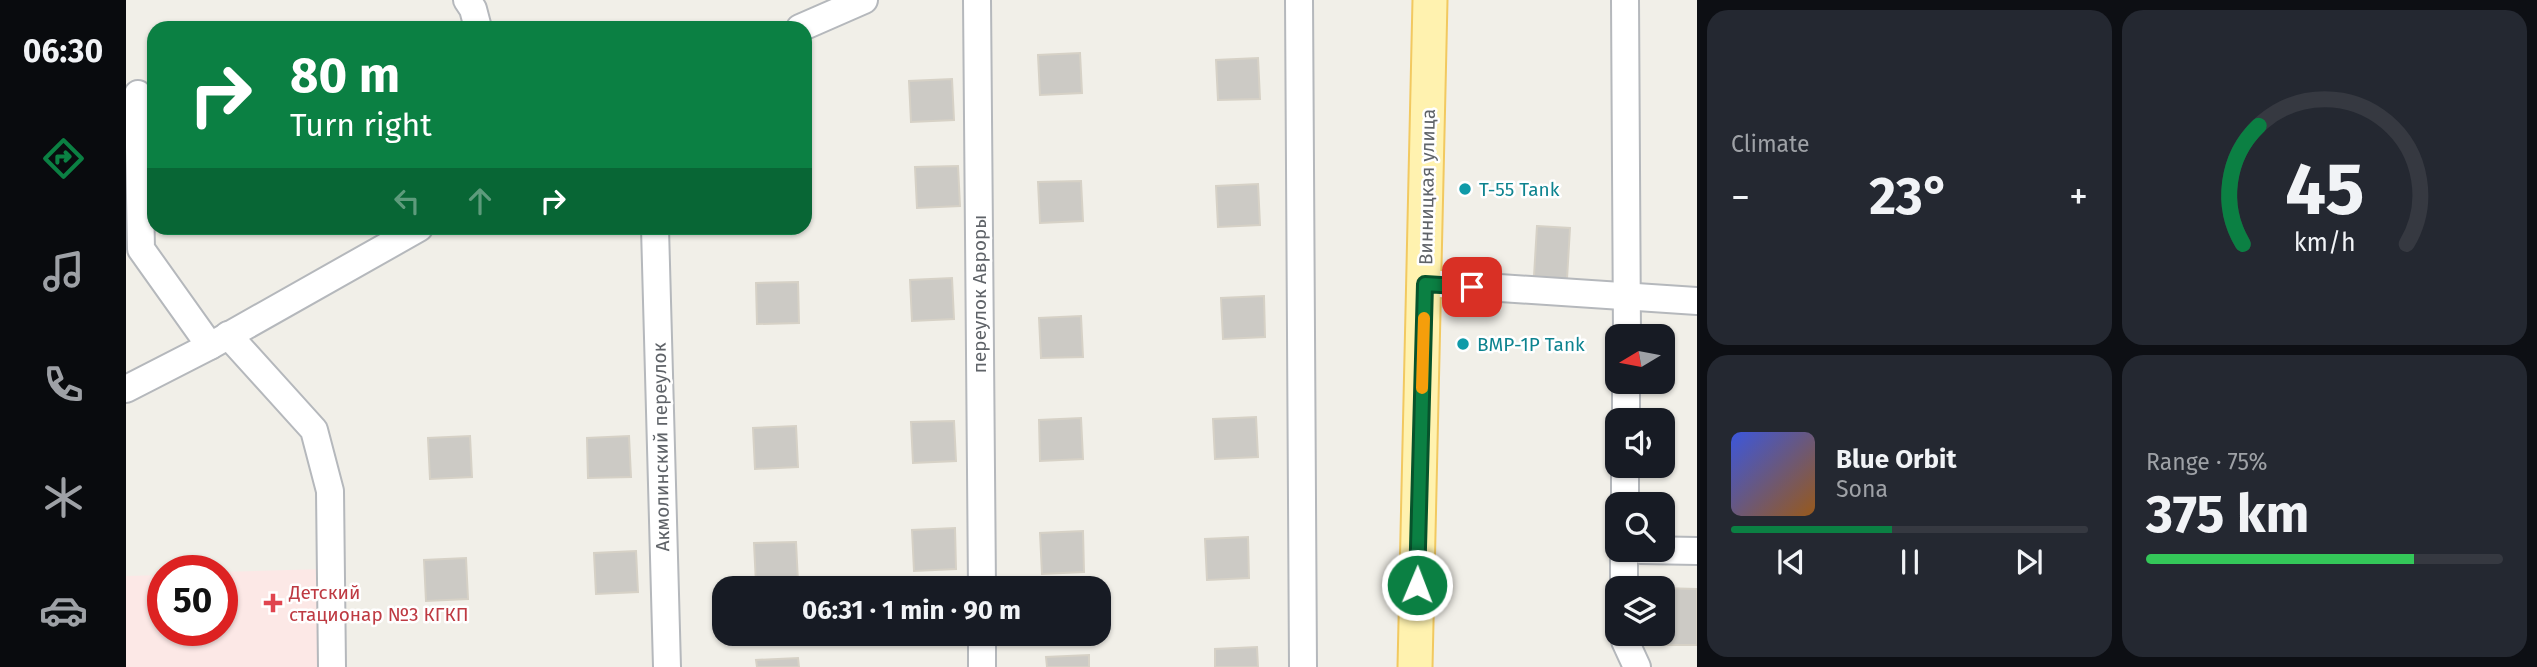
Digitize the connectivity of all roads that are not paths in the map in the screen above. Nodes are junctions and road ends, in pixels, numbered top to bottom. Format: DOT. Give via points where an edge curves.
graph roads {
  1 [pos="467,0"];
  2 [pos="864,0"];
  3 [pos="977,0"];
  4 [pos="1299,0"];
  5 [pos="1430,0"];
  6 [pos="1625,0"];
  7 [pos="476,21"];
  8 [pos="812,23"];
  9 [pos="138,94"];
  10 [pos="407,235"];
  11 [pos="655,235"];
  12 [pos="131,245"];
  13 [pos="1425,284"];
  14 [pos="1627,297"];
  15 [pos="1697,301"];
  16 [pos="1627,324"];
  17 [pos="219,341"];
  18 [pos="126,389"];
  19 [pos="1675,551"];
  20 [pos="1697,551"];
  21 [pos="982,576"];
  22 [pos="982,646"];
  23 [pos="1627,646"];
  24 [pos="332,667"];
  25 [pos="667,667"];
  26 [pos="982,667"];
  27 [pos="1303,667"];
  28 [pos="1415,667"];
  29 [pos="1637,667"];
  1 -- 7 [label="street"];
  2 -- 8 [label="street"];
  3 -- 21 [label="street, переулок Авроры"];
  4 -- 27 [label="street"];
  5 -- 13 [label="main road, Винницкая улица"];
  6 -- 14 [label="street"];
  9 -- 12 [label="street"];
  10 -- 17 [label="street"];
  11 -- 25 [label="street, Акмолинский переулок"];
  12 -- 17 [label="street"];
  13 -- 14 [label="street"];
  13 -- 28 [label="main road, Винницкая улица"];
  14 -- 15 [label="street"];
  14 -- 16 [label="street"];
  17 -- 18 [label="street"];
  17 -- 24 [label="street" via="314,430 330,491"];
  19 -- 20 [label="street"];
  22 -- 26 [label="street"];
  23 -- 29 [label="street"];
}
